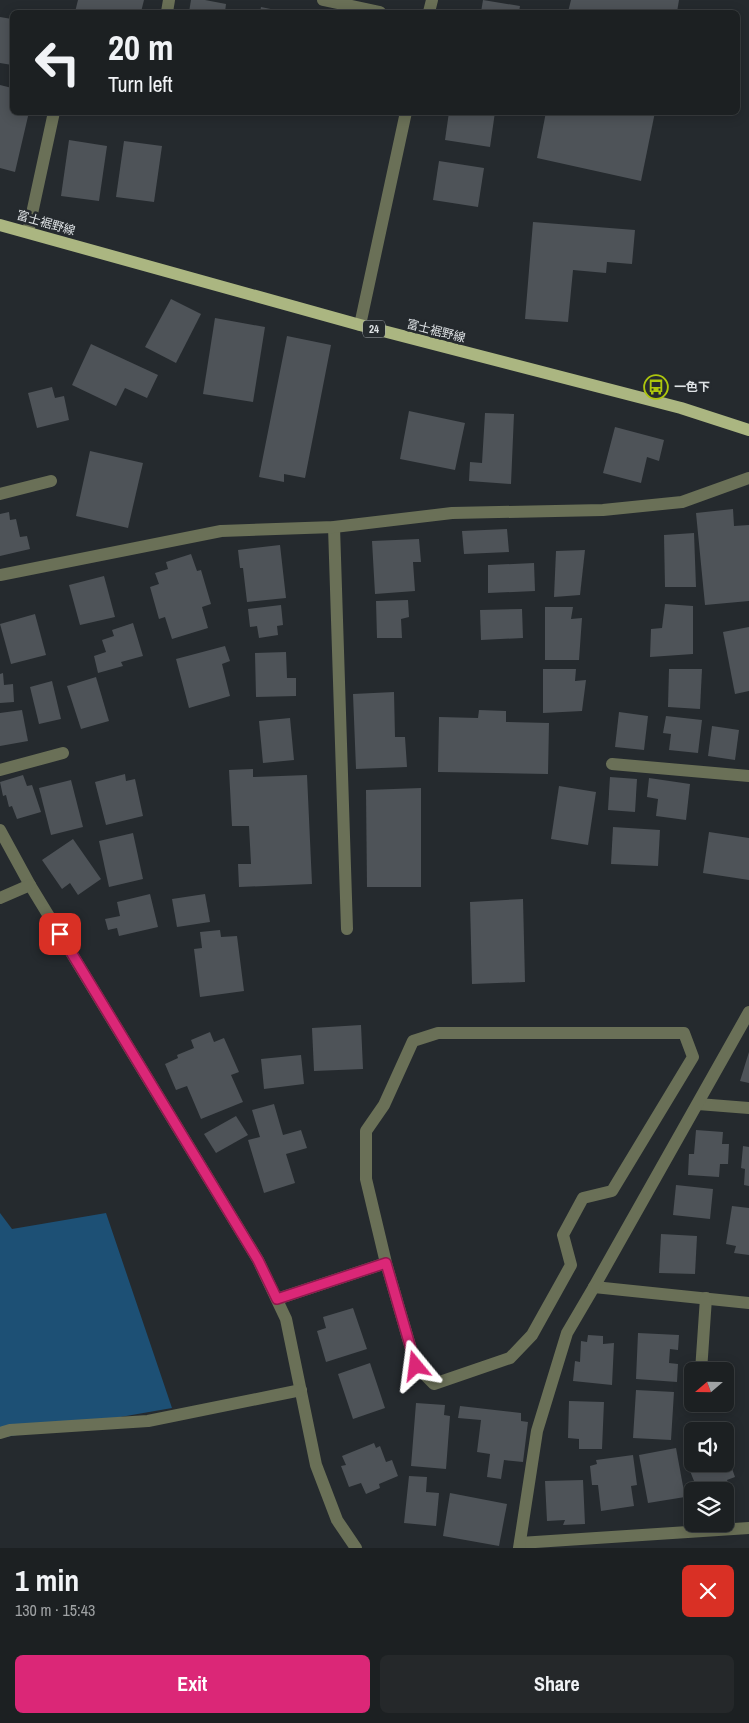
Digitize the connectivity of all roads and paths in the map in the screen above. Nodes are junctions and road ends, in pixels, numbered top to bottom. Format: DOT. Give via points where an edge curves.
graph roads {
  1 [pos="323,0"];
  2 [pos="370,10"];
  3 [pos="53,115"];
  4 [pos="405,115"];
  5 [pos="0,225"];
  6 [pos="28,232"];
  7 [pos="360,326"];
  8 [pos="749,430"];
  9 [pos="749,478"];
  10 [pos="51,481"];
  11 [pos="0,494"];
  12 [pos="334,527"];
  13 [pos="0,575"];
  14 [pos="63,753"];
  15 [pos="612,764"];
  16 [pos="0,770"];
  17 [pos="749,776"];
  18 [pos="0,830"];
  19 [pos="30,885"];
  20 [pos="0,898"];
  21 [pos="347,929"];
  22 [pos="749,1012"];
  23 [pos="698,1104"];
  24 [pos="749,1108"];
  25 [pos="386,1263"];
  26 [pos="594,1288"];
  27 [pos="706,1298"];
  28 [pos="277,1299"];
  29 [pos="749,1303"];
  30 [pos="702,1362"];
  31 [pos="301,1390"];
  32 [pos="0,1434"];
  33 [pos="749,1528"];
  34 [pos="520,1546"];
  35 [pos="356,1548"];
  1 -- 2 [label="street"];
  3 -- 6 [label="street"];
  4 -- 7 [label="street"];
  5 -- 6 [label="main road, 富士裾野線 / 24"];
  6 -- 7 [label="main road, 富士裾野線 / 24"];
  7 -- 8 [label="main road, 富士裾野線 / 24" via="680,408"];
  9 -- 12 [label="street" via="682,502 604,510 452,513"];
  10 -- 11 [label="street"];
  12 -- 13 [label="street" via="221,531"];
  12 -- 21 [label="street"];
  14 -- 16 [label="street"];
  15 -- 17 [label="street"];
  18 -- 19 [label="street"];
  19 -- 20 [label="street"];
  19 -- 28 [label="street" via="258,1260"];
  22 -- 23 [label="street"];
  23 -- 24 [label="street"];
  23 -- 26 [label="street"];
  25 -- 25 [label="street" via="366,1179 366,1131 384,1105 413,1041 438,1033 684,1032 693,1057 612,1191 583,1198 563,1235 571,1265 532,1335 510,1358 434,1384 416,1366"];
  25 -- 28 [label="street"];
  26 -- 27 [label="street"];
  26 -- 34 [label="street" via="567,1333 537,1431"];
  27 -- 29 [label="street"];
  27 -- 30 [label="street"];
  28 -- 31 [label="street" via="286,1319"];
  31 -- 32 [label="street" via="148,1421 10,1430"];
  31 -- 35 [label="street" via="316,1465 337,1520"];
  33 -- 34 [label="street"];
}
